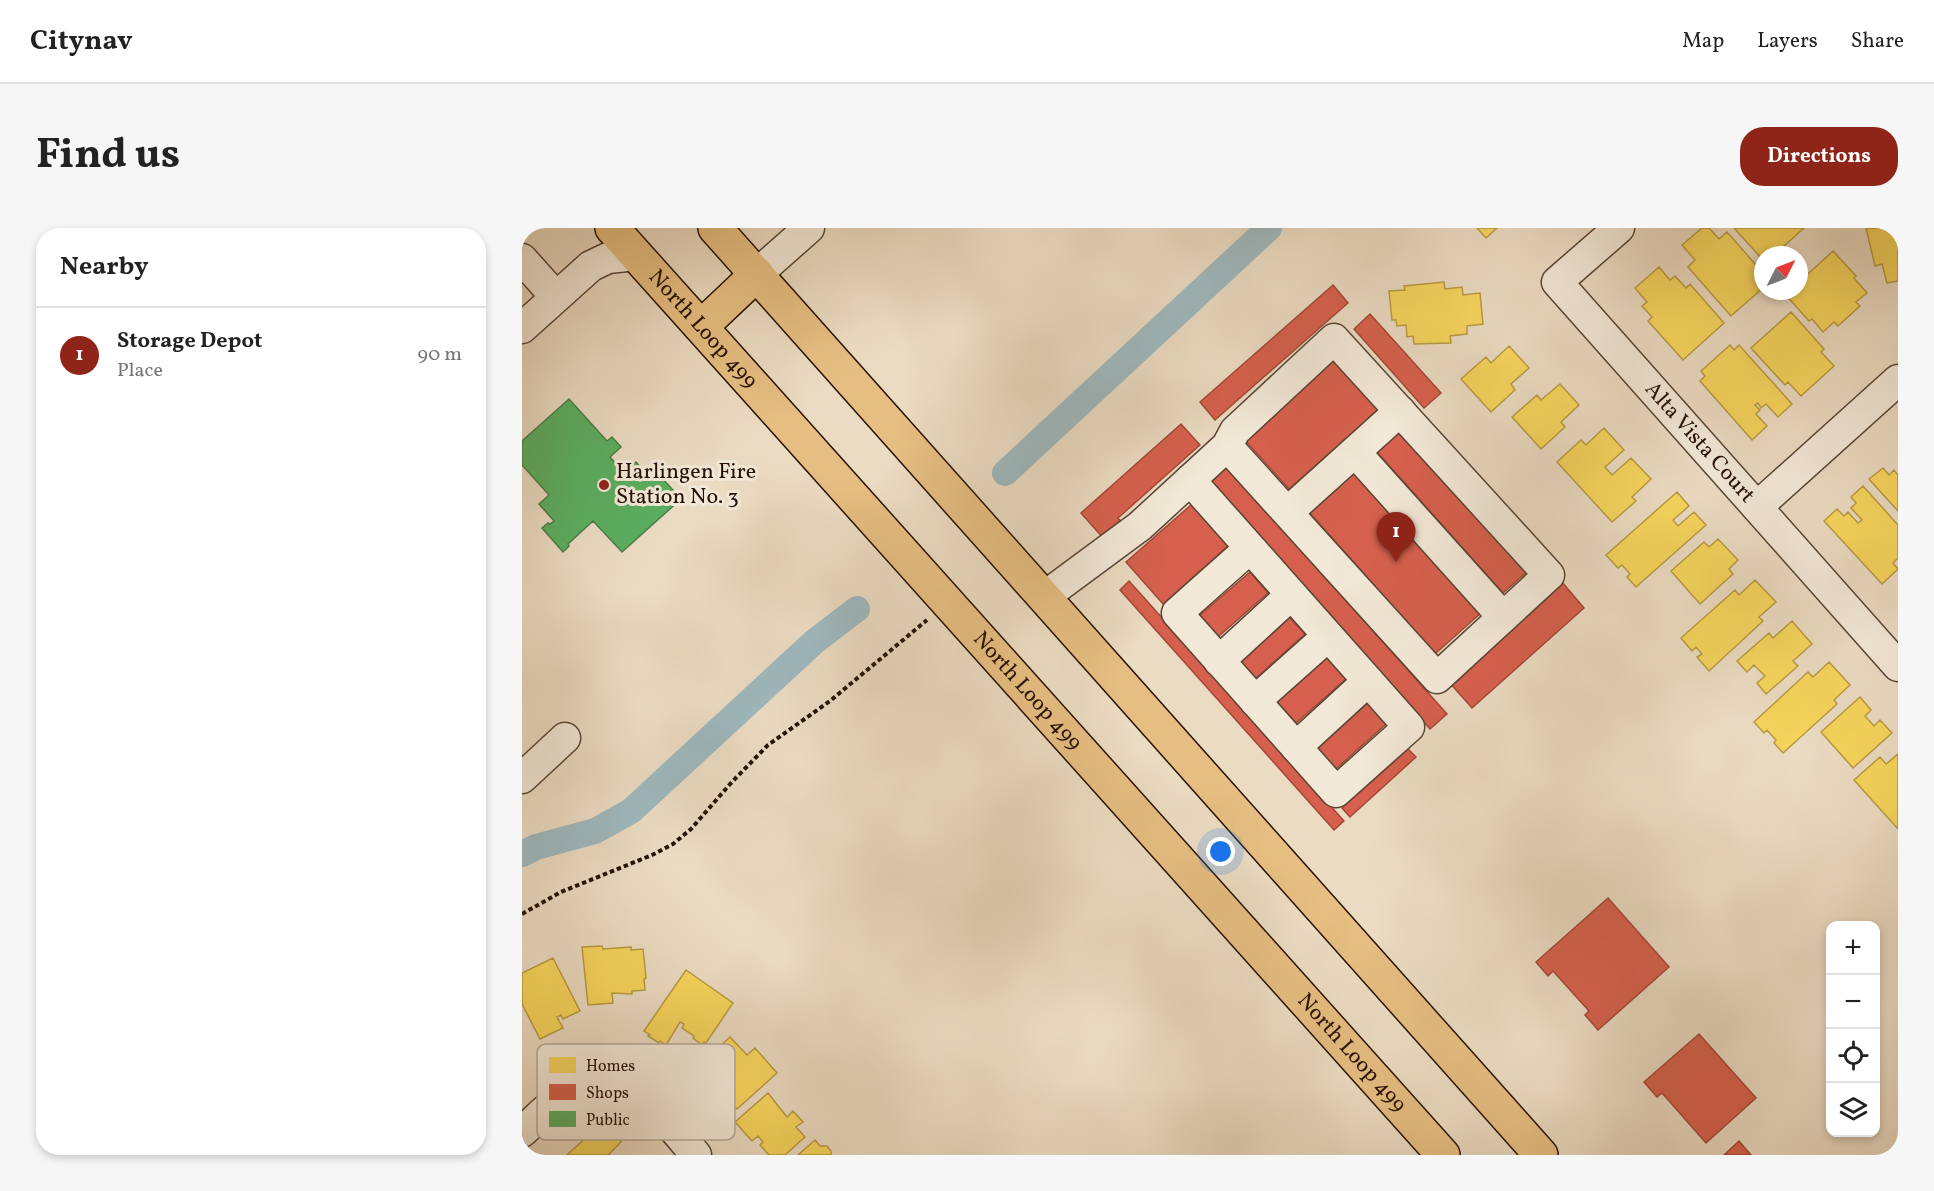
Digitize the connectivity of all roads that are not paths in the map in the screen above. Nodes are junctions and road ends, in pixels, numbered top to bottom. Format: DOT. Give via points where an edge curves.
graph roads {
  1 [pos="612,228"];
  2 [pos="715,228"];
  3 [pos="809,228"];
  4 [pos="1619,228"];
  5 [pos="636,255"];
  6 [pos="522,259"];
  7 [pos="757,274"];
  8 [pos="556,297"];
  9 [pos="701,327"];
  10 [pos="522,328"];
  11 [pos="1898,380"];
  12 [pos="1400,411"];
  13 [pos="1227,446"];
  14 [pos="1354,452"];
  15 [pos="1190,480"];
  16 [pos="1757,507"];
  17 [pos="1288,512"];
  18 [pos="1250,549"];
  19 [pos="1291,595"];
  20 [pos="1044,597"];
  21 [pos="1503,618"];
  22 [pos="1328,636"];
  23 [pos="1219,661"];
  24 [pos="1898,666"];
  25 [pos="1368,681"];
  26 [pos="1255,701"];
  27 [pos="565,738"];
  28 [pos="1296,747"];
  29 [pos="522,778"];
  30 [pos="537,1119"];
  31 [pos="522,1132"];
  32 [pos="683,1140"];
  33 [pos="696,1155"];
  34 [pos="1443,1155"];
  35 [pos="1541,1155"];
  1 -- 5 [label="main road, North Loop 499"];
  2 -- 7 [label="main road"];
  3 -- 7 [label="street"];
  4 -- 16 [label="street, Alta Vista Court" via="1557,282"];
  5 -- 8 [label="street" via="608,258 591,266"];
  5 -- 9 [label="main road, North Loop 499"];
  6 -- 8 [label="street"];
  7 -- 9 [label="main road"];
  7 -- 20 [label="main road"];
  8 -- 10 [label="street"];
  9 -- 34 [label="main road, North Loop 499"];
  11 -- 16 [label="street"];
  12 -- 13 [label="street" via="1334,339 1235,431"];
  12 -- 14 [label="street"];
  12 -- 21 [label="street" via="1549,575"];
  13 -- 15 [label="street"];
  13 -- 17 [label="street"];
  14 -- 17 [label="street"];
  14 -- 21 [label="street"];
  15 -- 18 [label="street"];
  15 -- 20 [label="street" via="1140,526"];
  16 -- 24 [label="street, Alta Vista Court"];
  17 -- 21 [label="street" via="1437,678"];
  18 -- 19 [label="street"];
  18 -- 23 [label="street" via="1177,613"];
  19 -- 22 [label="street"];
  19 -- 23 [label="street"];
  20 -- 35 [label="main road"];
  22 -- 25 [label="street"];
  22 -- 26 [label="street"];
  23 -- 26 [label="street"];
  25 -- 28 [label="street"];
  25 -- 28 [label="street" via="1409,727 1336,792"];
  26 -- 28 [label="street"];
  27 -- 29 [label="street"];
  30 -- 31 [label="street"];
  32 -- 33 [label="street"];
}
